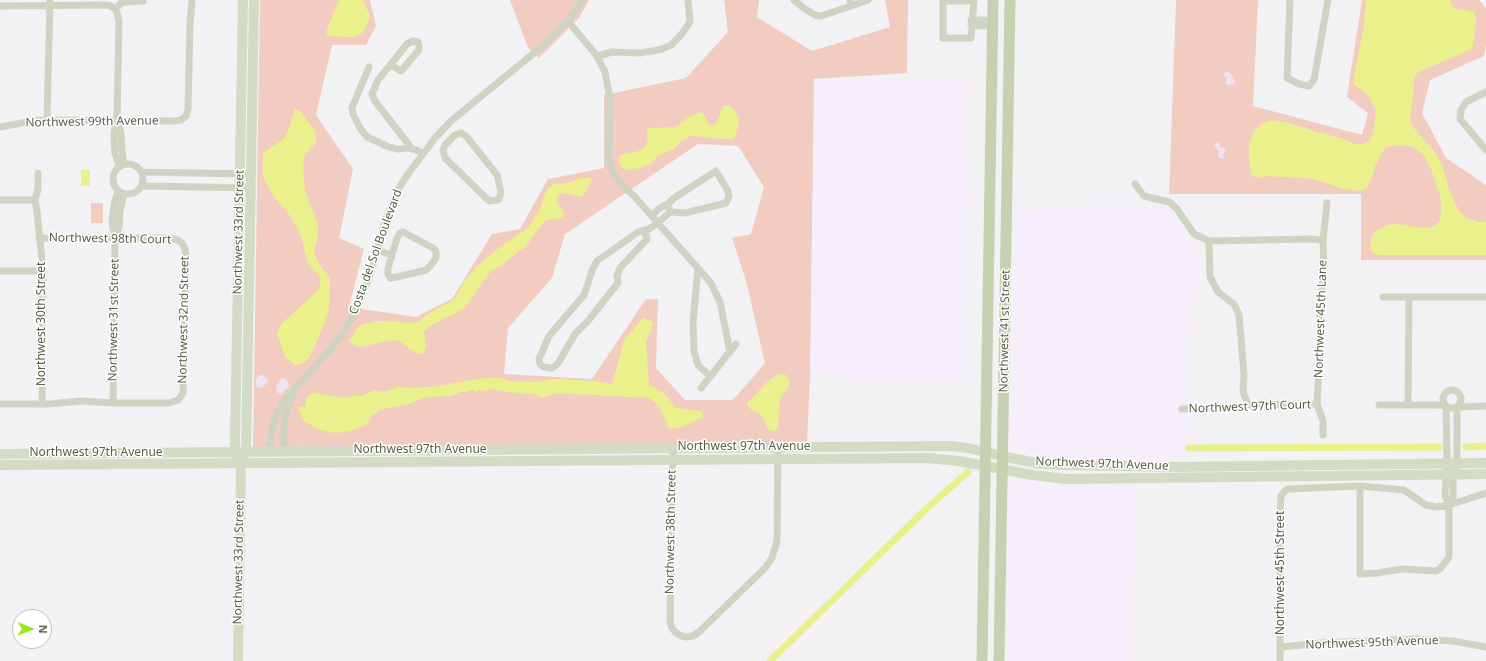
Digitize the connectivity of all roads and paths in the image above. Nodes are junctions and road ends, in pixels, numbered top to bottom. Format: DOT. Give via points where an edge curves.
graph roads {
  1 [pos="192,0"];
  2 [pos="243,0"];
  3 [pos="254,0"];
  4 [pos="583,0"];
  5 [pos="688,0"];
  6 [pos="794,0"];
  7 [pos="868,0"];
  8 [pos="993,0"];
  9 [pos="1010,0"];
  10 [pos="1290,0"];
  11 [pos="1328,0"];
  12 [pos="974,1"];
  13 [pos="143,2"];
  14 [pos="50,3"];
  15 [pos="850,3"];
  16 [pos="0,6"];
  17 [pos="115,9"];
  18 [pos="568,21"];
  19 [pos="971,22"];
  20 [pos="992,23"];
  21 [pos="598,56"];
  22 [pos="392,64"];
  23 [pos="368,67"];
  24 [pos="365,75"];
  25 [pos="378,80"];
  26 [pos="1486,92"];
  27 [pos="47,120"];
  28 [pos="118,120"];
  29 [pos="0,127"];
  30 [pos="441,131"];
  31 [pos="449,140"];
  32 [pos="412,149"];
  33 [pos="1486,150"];
  34 [pos="423,153"];
  35 [pos="122,165"];
  36 [pos="142,172"];
  37 [pos="38,173"];
  38 [pos="240,174"];
  39 [pos="251,174"];
  40 [pos="1135,184"];
  41 [pos="142,186"];
  42 [pos="239,188"];
  43 [pos="251,188"];
  44 [pos="121,192"];
  45 [pos="0,200"];
  46 [pos="35,200"];
  47 [pos="1327,203"];
  48 [pos="669,208"];
  49 [pos="651,216"];
  50 [pos="658,223"];
  51 [pos="644,230"];
  52 [pos="39,238"];
  53 [pos="115,238"];
  54 [pos="1323,240"];
  55 [pos="1209,241"];
  56 [pos="181,242"];
  57 [pos="376,250"];
  58 [pos="392,255"];
  59 [pos="698,269"];
  60 [pos="0,271"];
  61 [pos="43,271"];
  62 [pos="1383,297"];
  63 [pos="1409,297"];
  64 [pos="1486,297"];
  65 [pos="736,344"];
  66 [pos="730,352"];
  67 [pos="710,376"];
  68 [pos="701,388"];
  69 [pos="293,392"];
  70 [pos="112,403"];
  71 [pos="0,404"];
  72 [pos="42,404"];
  73 [pos="1317,404"];
  74 [pos="1379,404"];
  75 [pos="1248,405"];
  76 [pos="1408,405"];
  77 [pos="1446,406"];
  78 [pos="1486,406"];
  79 [pos="1457,407"];
  80 [pos="1182,409"];
  81 [pos="1323,434"];
  82 [pos="778,447"];
  83 [pos="672,448"];
  84 [pos="578,449"];
  85 [pos="405,450"];
  86 [pos="268,451"];
  87 [pos="284,451"];
  88 [pos="240,452"];
  89 [pos="985,452"];
  90 [pos="0,454"];
  91 [pos="1002,456"];
  92 [pos="778,459"];
  93 [pos="672,460"];
  94 [pos="578,461"];
  95 [pos="405,462"];
  96 [pos="240,463"];
  97 [pos="1452,463"];
  98 [pos="1486,464"];
  99 [pos="0,465"];
  100 [pos="985,465"];
  101 [pos="1002,469"];
  102 [pos="1450,474"];
  103 [pos="1486,474"];
  104 [pos="1360,486"];
  105 [pos="1486,493"];
  106 [pos="1448,505"];
  107 [pos="982,640"];
  108 [pos="999,641"];
  109 [pos="1281,647"];
  110 [pos="1486,647"];
  111 [pos="238,661"];
  112 [pos="982,661"];
  113 [pos="999,661"];
  114 [pos="1280,661"];
  1 -- 28 [label="street, Northwest 99th Avenue" via="188,109 184,117 180,121"];
  2 -- 38 [label="street, Northwest 33rd Street"];
  3 -- 39 [label="street, Northwest 33rd Street"];
  4 -- 18 [label="street, Costa del Sol Boulevard"];
  5 -- 21 [label="street" via="690,22 671,45 653,52 612,52"];
  6 -- 15 [label="street" via="805,9 821,16"];
  7 -- 15 [label="street"];
  8 -- 20 [label="main road, Northwest 41st Street"];
  9 -- 91 [label="main road, Northwest 41st Street"];
  10 -- 11 [label="street" via="1287,78 1308,86 1312,83 1317,66"];
  12 -- 19 [label="street"];
  12 -- 19 [label="street" via="943,1 943,38 970,38"];
  13 -- 17 [label="street" via="125,2"];
  14 -- 16 [label="street"];
  14 -- 17 [label="street" via="107,5"];
  14 -- 27 [label="street"];
  17 -- 28 [label="street" via="119,22"];
  18 -- 21 [label="street"];
  18 -- 30 [label="street, Costa del Sol Boulevard" via="545,44 460,112"];
  19 -- 20 [label="street" via="984,20"];
  20 -- 89 [label="main road, Northwest 41st Street"];
  21 -- 49 [label="street" via="610,92 610,164 619,182"];
  22 -- 25 [label="street"];
  23 -- 24 [label="street"];
  24 -- 25 [label="street"];
  24 -- 32 [label="street" via="352,108 360,128 370,138 389,147"];
  25 -- 32 [label="street" via="372,92 373,99"];
  26 -- 33 [label="street" via="1466,102 1461,110 1460,119"];
  27 -- 28 [label="street, Northwest 99th Avenue"];
  27 -- 29 [label="street, Northwest 99th Avenue"];
  28 -- 35 [label="street"];
  30 -- 31 [label="street"];
  30 -- 34 [label="street, Costa del Sol Boulevard"];
  31 -- 31 [label="street" via="443,150 446,160 487,199 499,199 501,192 497,175 464,134 457,134"];
  32 -- 34 [label="street"];
  34 -- 57 [label="street, Costa del Sol Boulevard" via="399,188"];
  35 -- 36 [label="street" via="134,165"];
  35 -- 44 [label="street" via="115,171 112,180"];
  36 -- 38 [label="street"];
  36 -- 41 [label="street"];
  37 -- 46 [label="street, Northwest 30th Street"];
  38 -- 39 [label="street"];
  38 -- 42 [label="street, Northwest 33rd Street"];
  39 -- 43 [label="street, Northwest 33rd Street"];
  40 -- 55 [label="street" via="1144,196 1168,202 1177,209 1194,234"];
  41 -- 42 [label="street"];
  41 -- 44 [label="street" via="133,194"];
  42 -- 43 [label="street"];
  42 -- 88 [label="street, Northwest 33rd Street"];
  43 -- 88 [label="street, Northwest 33rd Street"];
  44 -- 53 [label="street, Northwest 31st Street" via="119,227"];
  45 -- 46 [label="street"];
  46 -- 52 [label="street, Northwest 30th Street"];
  47 -- 54 [label="street, Northwest 45th Lane"];
  48 -- 48 [label="street" via="674,198 716,171 728,191 728,200 723,205 685,213"];
  48 -- 49 [label="street" via="660,208"];
  48 -- 50 [label="street"];
  49 -- 50 [label="street"];
  50 -- 51 [label="street"];
  50 -- 59 [label="street"];
  51 -- 51 [label="street" via="597,261 584,295 549,336 539,359 540,364 551,368 559,362 575,334 618,283 620,268 647,239"];
  52 -- 53 [label="street, Northwest 98th Court"];
  52 -- 61 [label="street, Northwest 30th Street"];
  53 -- 56 [label="street, Northwest 98th Court" via="170,238"];
  53 -- 70 [label="street, Northwest 31st Street"];
  54 -- 55 [label="street"];
  54 -- 73 [label="street, Northwest 45th Lane" via="1324,268"];
  55 -- 75 [label="street" via="1210,277 1218,292 1234,304 1239,315 1244,392"];
  56 -- 70 [label="street, Northwest 32nd Street" via="186,256 183,389 179,399 169,403"];
  57 -- 58 [label="street"];
  57 -- 69 [label="street, Costa del Sol Boulevard" via="365,289 350,321 330,350"];
  58 -- 58 [label="street" via="388,272 389,277 393,278 426,270 433,263 436,251 403,232 398,235"];
  59 -- 66 [label="street" via="711,283 718,297"];
  59 -- 67 [label="street" via="693,322 694,351 698,365"];
  60 -- 61 [label="street"];
  61 -- 72 [label="street, Northwest 30th Street"];
  62 -- 63 [label="street"];
  63 -- 64 [label="street"];
  63 -- 76 [label="street"];
  65 -- 66 [label="street"];
  66 -- 67 [label="street"];
  67 -- 68 [label="street"];
  69 -- 86 [label="street, Costa del Sol Boulevard" via="278,411"];
  69 -- 87 [label="street, Costa del Sol Boulevard" via="284,422"];
  70 -- 72 [label="street" via="81,400"];
  71 -- 72 [label="street"];
  73 -- 75 [label="street, Northwest 97th Court"];
  73 -- 81 [label="street, Northwest 45th Lane" via="1323,421"];
  74 -- 76 [label="street"];
  75 -- 80 [label="street, Northwest 97th Court" via="1238,408"];
  76 -- 77 [label="street"];
  77 -- 79 [label="street"];
  77 -- 79 [label="street" via="1443,398 1445,392 1451,389 1461,396 1461,402"];
  77 -- 97 [label="street"];
  78 -- 79 [label="street"];
  79 -- 97 [label="street"];
  82 -- 83 [label="street, Northwest 97th Avenue"];
  82 -- 89 [label="street, Northwest 97th Avenue" via="951,446"];
  82 -- 92 [label="street"];
  83 -- 84 [label="street, Northwest 97th Avenue"];
  83 -- 93 [label="street, Northwest 38th Street"];
  84 -- 85 [label="street, Northwest 97th Avenue"];
  84 -- 94 [label="street"];
  85 -- 87 [label="street, Northwest 97th Avenue"];
  85 -- 95 [label="street"];
  86 -- 87 [label="street, Northwest 97th Avenue"];
  86 -- 88 [label="street, Northwest 97th Avenue"];
  88 -- 90 [label="street, Northwest 97th Avenue"];
  88 -- 96 [label="street, Northwest 33rd Street"];
  89 -- 91 [label="street, Northwest 97th Avenue"];
  89 -- 100 [label="main road, Northwest 41st Street"];
  91 -- 97 [label="street, Northwest 97th Avenue" via="1042,464 1089,466"];
  91 -- 101 [label="main road, Northwest 41st Street"];
  92 -- 93 [label="street, Northwest 97th Avenue"];
  92 -- 93 [label="street, Northwest 38th Street" via="777,541 769,564 695,635 687,637 676,633 671,625 670,616"];
  92 -- 100 [label="street, Northwest 97th Avenue" via="927,458"];
  93 -- 94 [label="street, Northwest 97th Avenue"];
  94 -- 95 [label="street, Northwest 97th Avenue"];
  95 -- 96 [label="street, Northwest 97th Avenue"];
  96 -- 99 [label="street, Northwest 97th Avenue"];
  96 -- 111 [label="street, Northwest 33rd Street"];
  97 -- 98 [label="street, Northwest 97th Avenue"];
  97 -- 102 [label="street"];
  100 -- 101 [label="street, Northwest 97th Avenue"];
  100 -- 107 [label="main road, Northwest 41st Street"];
  101 -- 102 [label="street, Northwest 97th Avenue" via="1044,477 1076,479"];
  101 -- 108 [label="main road, Northwest 41st Street"];
  102 -- 103 [label="street, Northwest 97th Avenue"];
  102 -- 106 [label="street" via="1445,496"];
  104 -- 106 [label="street" via="1404,490 1426,505"];
  104 -- 106 [label="street" via="1360,574 1402,569 1436,571 1448,557"];
  104 -- 109 [label="street, Northwest 45th Street" via="1288,489 1281,496"];
  105 -- 106 [label="street"];
  107 -- 108 [label="main road"];
  107 -- 112 [label="main road, Northwest 41st Street"];
  108 -- 113 [label="main road, Northwest 41st Street"];
  109 -- 110 [label="street, Northwest 95th Avenue" via="1417,639 1454,641"];
  109 -- 114 [label="street, Northwest 45th Street"];
}
